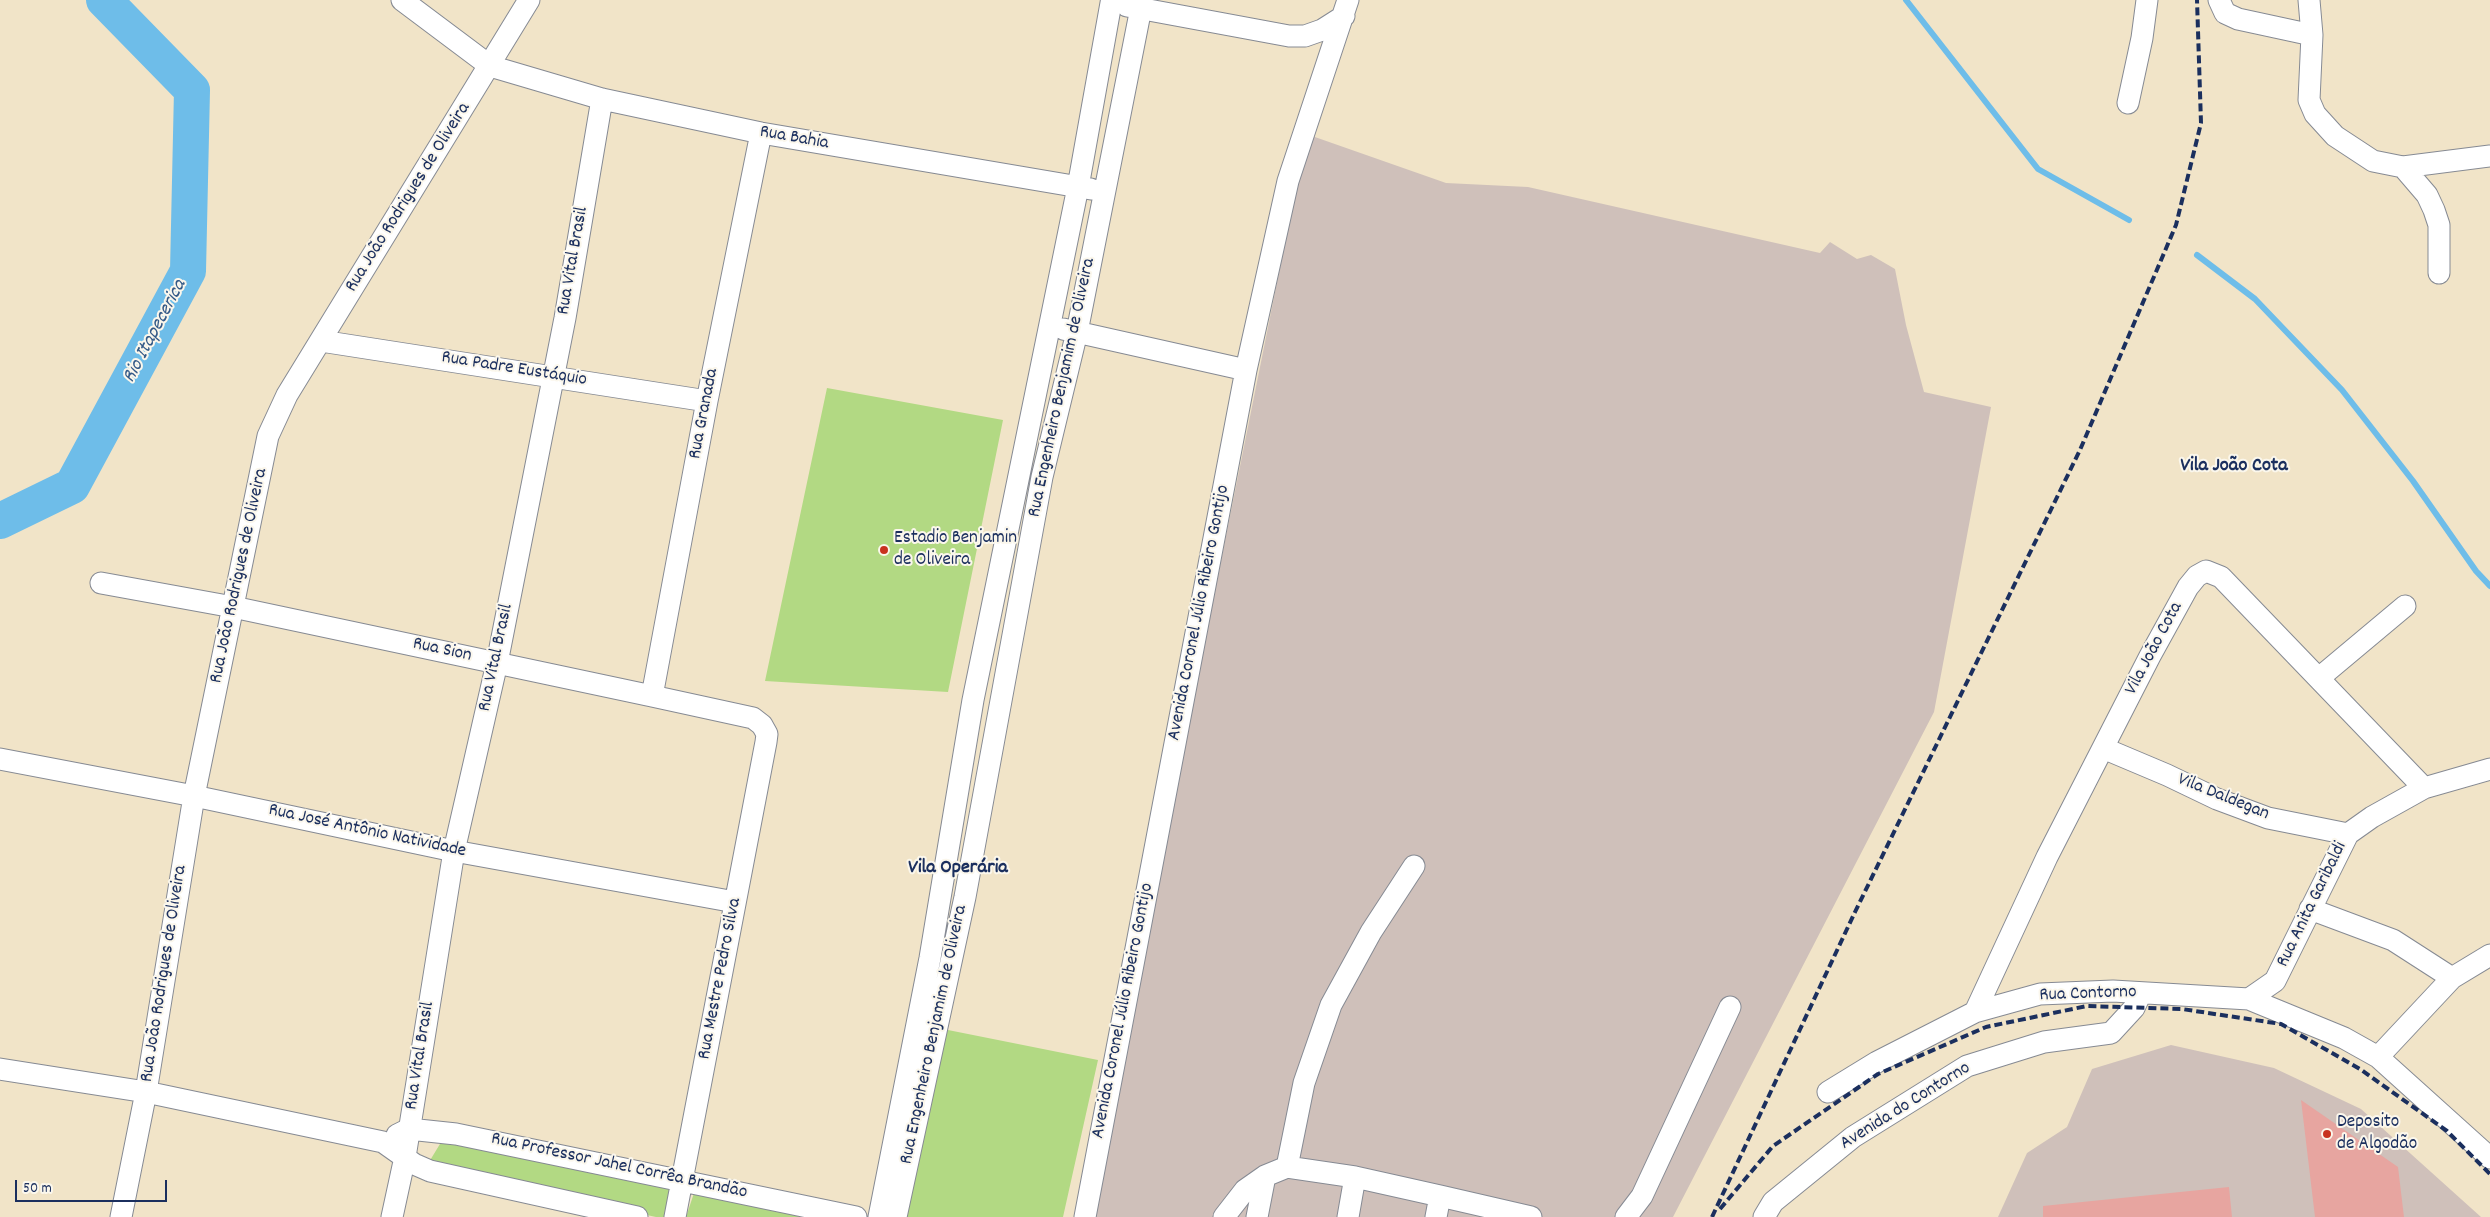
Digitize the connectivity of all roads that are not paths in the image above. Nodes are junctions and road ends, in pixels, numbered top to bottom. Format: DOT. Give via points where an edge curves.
graph roads {
  1 [pos="402,0"];
  2 [pos="529,0"];
  3 [pos="2147,0"];
  4 [pos="2219,0"];
  5 [pos="2309,0"];
  6 [pos="1113,1"];
  7 [pos="1140,4"];
  8 [pos="1346,8"];
  9 [pos="2312,35"];
  10 [pos="490,66"];
  11 [pos="602,99"];
  12 [pos="2128,104"];
  13 [pos="761,134"];
  14 [pos="2490,156"];
  15 [pos="2403,167"];
  16 [pos="1078,187"];
  17 [pos="1103,191"];
  18 [pos="2439,273"];
  19 [pos="1050,326"];
  20 [pos="1077,332"];
  21 [pos="321,341"];
  22 [pos="1246,370"];
  23 [pos="553,376"];
  24 [pos="707,401"];
  25 [pos="101,583"];
  26 [pos="2405,606"];
  27 [pos="233,607"];
  28 [pos="497,663"];
  29 [pos="2319,678"];
  30 [pos="652,696"];
  31 [pos="766,742"];
  32 [pos="2103,748"];
  33 [pos="0,759"];
  34 [pos="2490,769"];
  35 [pos="2424,788"];
  36 [pos="194,796"];
  37 [pos="2348,834"];
  38 [pos="454,850"];
  39 [pos="1414,866"];
  40 [pos="735,902"];
  41 [pos="2310,909"];
  42 [pos="2490,955"];
  43 [pos="930,958"];
  44 [pos="951,962"];
  45 [pos="2452,978"];
  46 [pos="2141,993"];
  47 [pos="2249,999"];
  48 [pos="1730,1007"];
  49 [pos="1975,1012"];
  50 [pos="2378,1057"];
  51 [pos="0,1069"];
  52 [pos="146,1092"];
  53 [pos="1828,1092"];
  54 [pos="409,1129"];
  55 [pos="383,1142"];
  56 [pos="406,1157"];
  57 [pos="2490,1158"];
  58 [pos="1287,1167"];
  59 [pos="1265,1176"];
  60 [pos="1356,1177"];
  61 [pos="683,1180"];
  62 [pos="1440,1196"];
  63 [pos="121,1217"];
  64 [pos="392,1217"];
  65 [pos="637,1217"];
  66 [pos="675,1217"];
  67 [pos="856,1217"];
  68 [pos="879,1217"];
  69 [pos="896,1217"];
  70 [pos="1085,1217"];
  71 [pos="1224,1217"];
  72 [pos="1257,1217"];
  73 [pos="1348,1217"];
  74 [pos="1436,1217"];
  75 [pos="1531,1217"];
  76 [pos="1626,1217"];
  77 [pos="1764,1217"];
  1 -- 10 [label="street"];
  2 -- 10 [label="street, Rua João Rodrigues de Oliveira"];
  3 -- 12 [label="street"];
  4 -- 9 [label="street" via="2225,13 2238,19"];
  5 -- 9 [label="street"];
  6 -- 7 [label="street"];
  6 -- 16 [label="street, Rua Engenheiro Benjamim de Oliveira"];
  7 -- 8 [label="street" via="1289,36 1305,36 1322,30"];
  7 -- 17 [label="street, Rua Engenheiro Benjamim de Oliveira"];
  8 -- 22 [label="street, Avenida Coronel Júlio Ribeiro Gontijo" via="1288,181"];
  9 -- 15 [label="street" via="2309,100 2315,114 2335,136 2373,161"];
  10 -- 11 [label="street, Rua Bahia"];
  10 -- 21 [label="street, Rua João Rodrigues de Oliveira"];
  11 -- 13 [label="street, Rua Bahia"];
  11 -- 23 [label="street, Rua Vital Brasil"];
  13 -- 16 [label="street, Rua Bahia"];
  13 -- 24 [label="street, Rua Granada"];
  14 -- 15 [label="street"];
  15 -- 18 [label="street" via="2427,195 2434,210 2439,225"];
  16 -- 17 [label="street, Rua Bahia"];
  16 -- 19 [label="street, Rua Engenheiro Benjamim de Oliveira"];
  17 -- 20 [label="street, Rua Engenheiro Benjamim de Oliveira"];
  19 -- 20 [label="street"];
  19 -- 43 [label="street, Rua Engenheiro Benjamim de Oliveira" via="973,700"];
  20 -- 22 [label="street"];
  20 -- 44 [label="street, Rua Engenheiro Benjamim de Oliveira" via="1042,477"];
  21 -- 23 [label="street, Rua Padre Eustáquio"];
  21 -- 27 [label="street, Rua João Rodrigues de Oliveira" via="287,395 268,436"];
  22 -- 70 [label="street, Avenida Coronel Júlio Ribeiro Gontijo"];
  23 -- 24 [label="street, Rua Padre Eustáquio"];
  23 -- 28 [label="street, Rua Vital Brasil"];
  24 -- 30 [label="street, Rua Granada"];
  25 -- 27 [label="street, Rua Sion"];
  26 -- 29 [label="street"];
  27 -- 28 [label="street, Rua Sion"];
  27 -- 36 [label="street, Rua João Rodrigues de Oliveira"];
  28 -- 30 [label="street, Rua Sion"];
  28 -- 38 [label="street, Rua Vital Brasil"];
  29 -- 32 [label="street, Vila João Cota" via="2221,577 2206,571 2196,576 2188,586"];
  29 -- 35 [label="street, Vila João Cota"];
  30 -- 31 [label="street, Rua Sion" via="753,718 766,730"];
  31 -- 40 [label="street, Rua Mestre Pedro Silva"];
  32 -- 37 [label="street, Vila Daldegan" via="2268,818"];
  32 -- 49 [label="street, Vila João Cota" via="2047,857"];
  33 -- 36 [label="street, Rua José Antônio Natividade"];
  34 -- 35 [label="street, Rua Anita Garibaldi"];
  35 -- 37 [label="street, Rua Anita Garibaldi"];
  36 -- 38 [label="street, Rua José Antônio Natividade"];
  36 -- 52 [label="street, Rua João Rodrigues de Oliveira"];
  37 -- 41 [label="street, Rua Anita Garibaldi"];
  38 -- 40 [label="street, Rua José Antônio Natividade"];
  38 -- 54 [label="street, Rua Vital Brasil"];
  39 -- 58 [label="street" via="1331,1005 1304,1083"];
  40 -- 61 [label="street, Rua Mestre Pedro Silva"];
  41 -- 45 [label="street" via="2393,940"];
  41 -- 47 [label="street, Rua Anita Garibaldi" via="2275,981"];
  42 -- 45 [label="street"];
  43 -- 44 [label="street"];
  43 -- 68 [label="street, Rua Engenheiro Benjamim de Oliveira"];
  44 -- 69 [label="street, Rua Engenheiro Benjamim de Oliveira"];
  45 -- 50 [label="street"];
  46 -- 47 [label="street, Rua Contorno"];
  46 -- 49 [label="street, Rua Contorno" via="2040,994"];
  46 -- 77 [label="street, Avenida do Contorno" via="2134,1008 2111,1033 2044,1042 1967,1066 1853,1137 1773,1202"];
  47 -- 50 [label="street, Rua Contorno" via="2344,1038"];
  48 -- 76 [label="street" via="1642,1196"];
  49 -- 53 [label="street, Rua Contorno" via="1877,1062"];
  50 -- 57 [label="street, Rua Contorno"];
  51 -- 52 [label="street"];
  52 -- 55 [label="street"];
  52 -- 63 [label="street, Rua João Rodrigues de Oliveira"];
  54 -- 55 [label="street"];
  54 -- 56 [label="street, Rua Vital Brasil"];
  54 -- 61 [label="street, Rua Professor Jahel Corrêa Brandão" via="456,1134"];
  55 -- 56 [label="street"];
  56 -- 64 [label="street, Rua Vital Brasil"];
  56 -- 65 [label="street" via="430,1171"];
  58 -- 59 [label="street"];
  58 -- 60 [label="street"];
  59 -- 71 [label="street" via="1245,1190"];
  59 -- 72 [label="street"];
  60 -- 62 [label="street"];
  60 -- 73 [label="street"];
  61 -- 66 [label="street, Rua Mestre Pedro Silva"];
  61 -- 67 [label="street, Rua Professor Jahel Corrêa Brandão"];
  62 -- 74 [label="street"];
  62 -- 75 [label="street"];
}
